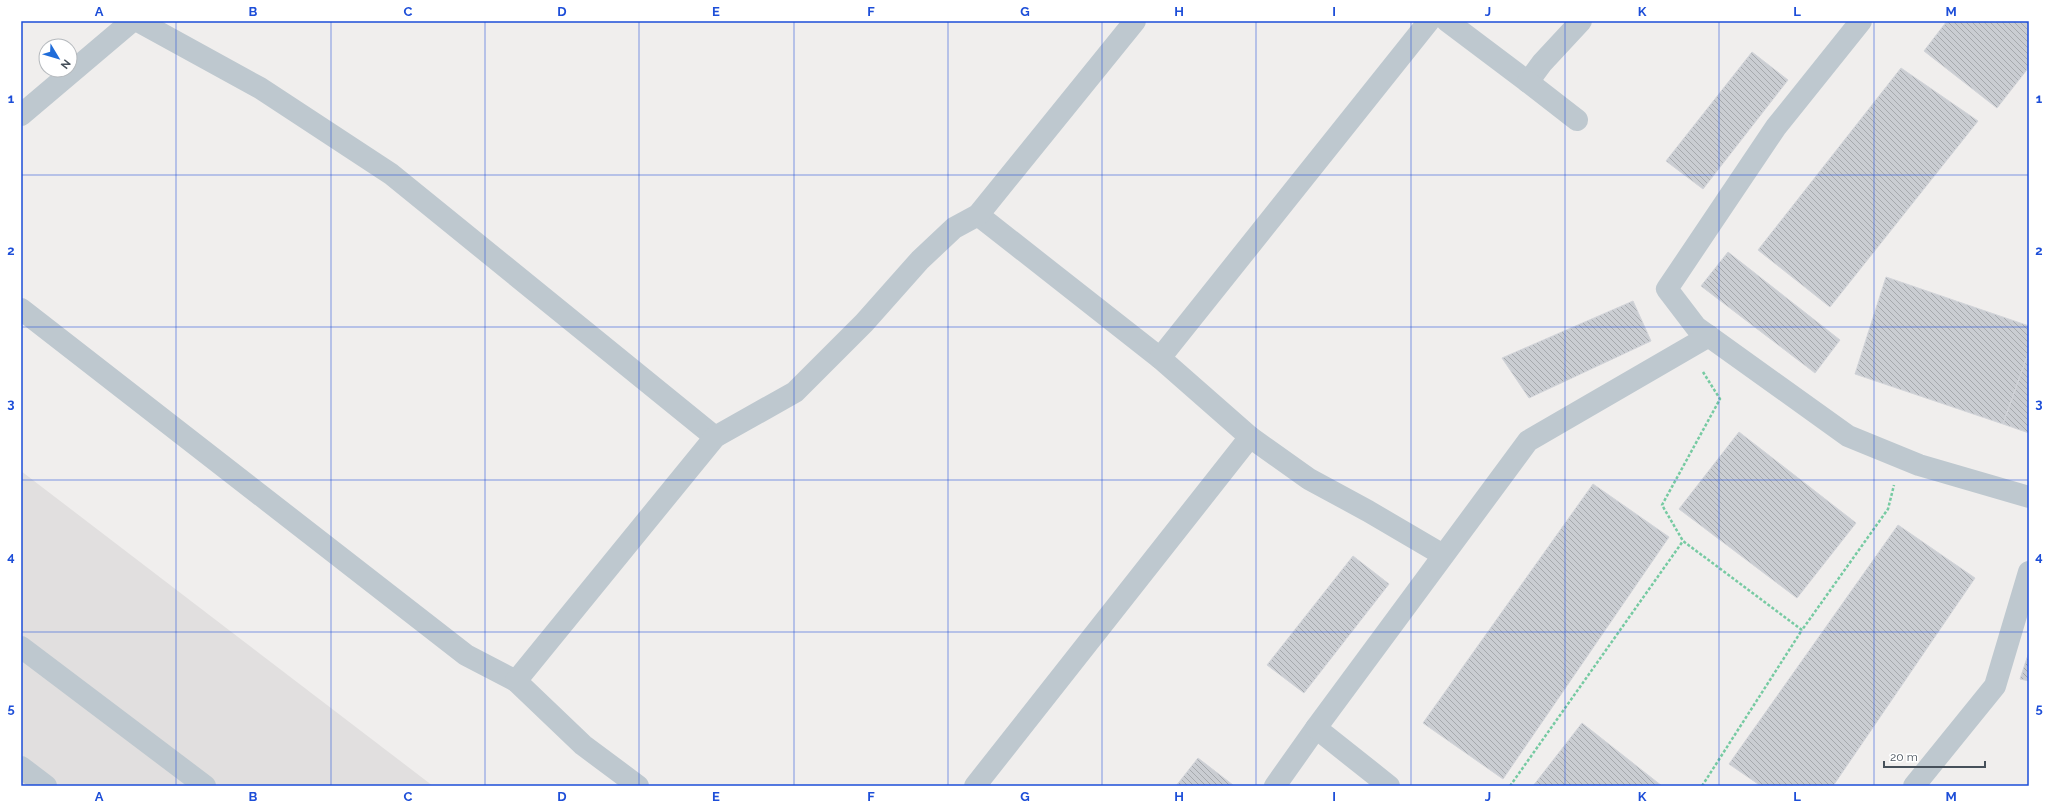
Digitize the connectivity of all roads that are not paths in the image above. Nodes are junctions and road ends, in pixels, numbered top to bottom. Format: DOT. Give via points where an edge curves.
graph roads {
  1 [pos="132,21"];
  2 [pos="138,21"];
  3 [pos="1135,21"];
  4 [pos="1429,21"];
  5 [pos="1447,21"];
  6 [pos="1581,21"];
  7 [pos="1861,21"];
  8 [pos="1528,82"];
  9 [pos="21,115"];
  10 [pos="1577,120"];
  11 [pos="978,215"];
  12 [pos="21,309"];
  13 [pos="1700,341"];
  14 [pos="1160,358"];
  15 [pos="715,437"];
  16 [pos="1250,437"];
  17 [pos="2029,497"];
  18 [pos="1443,555"];
  19 [pos="2029,572"];
  20 [pos="21,647"];
  21 [pos="516,681"];
  22 [pos="1316,728"];
  23 [pos="21,767"];
  24 [pos="46,786"];
  25 [pos="205,786"];
  26 [pos="638,786"];
  27 [pos="975,786"];
  28 [pos="1275,786"];
  29 [pos="1389,786"];
  30 [pos="1914,786"];
  1 -- 9 [label="street"];
  2 -- 15 [label="street" via="260,88 391,174"];
  3 -- 11 [label="street"];
  4 -- 14 [label="street"];
  5 -- 8 [label="street"];
  6 -- 8 [label="street"];
  7 -- 13 [label="street" via="1776,127 1667,289 1696,327"];
  8 -- 10 [label="street"];
  11 -- 14 [label="street"];
  11 -- 15 [label="street" via="954,228 920,260 864,323 795,392"];
  12 -- 21 [label="street" via="466,655"];
  13 -- 17 [label="street" via="1848,436 1919,465"];
  13 -- 18 [label="street" via="1528,440"];
  14 -- 16 [label="street"];
  15 -- 21 [label="street"];
  16 -- 18 [label="street" via="1309,479"];
  16 -- 27 [label="street"];
  18 -- 22 [label="street"];
  19 -- 30 [label="street" via="1995,686"];
  20 -- 25 [label="street"];
  21 -- 26 [label="street" via="584,744"];
  22 -- 28 [label="street"];
  22 -- 29 [label="street"];
  23 -- 24 [label="street"];
}
